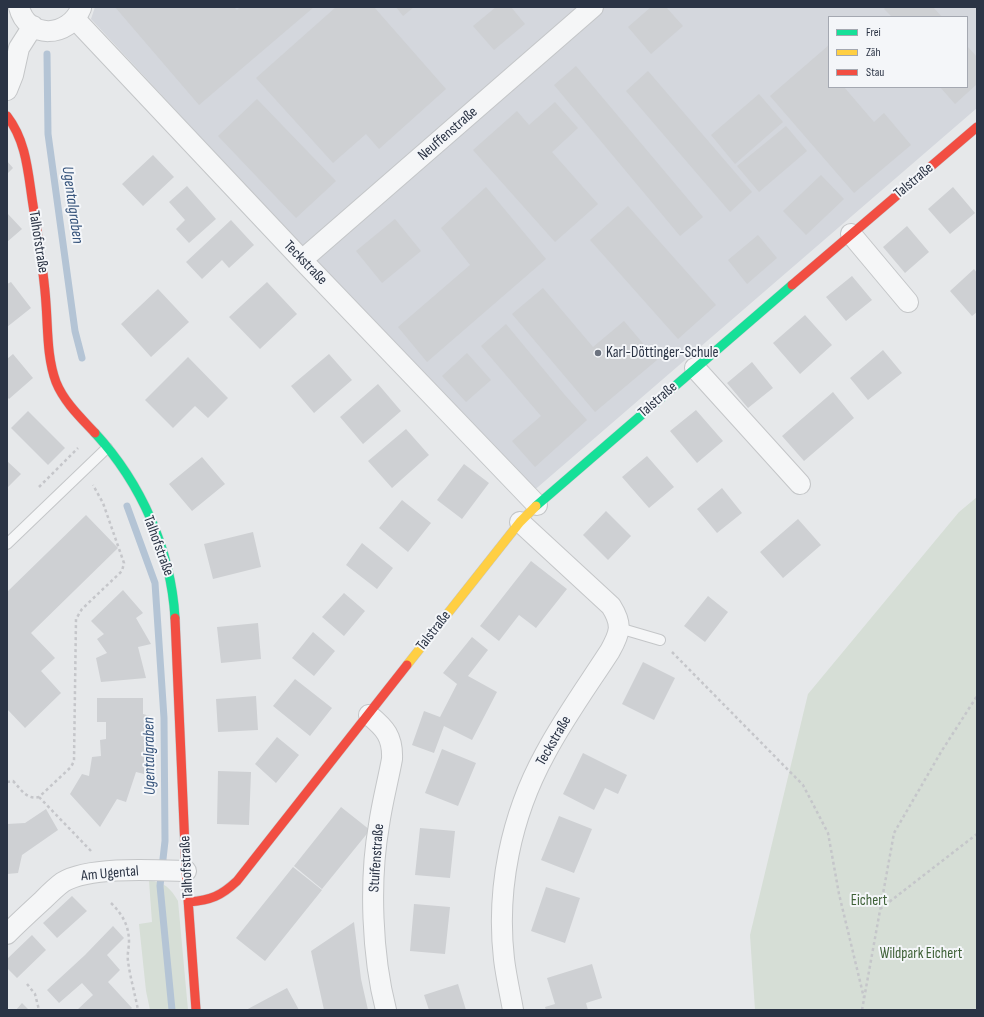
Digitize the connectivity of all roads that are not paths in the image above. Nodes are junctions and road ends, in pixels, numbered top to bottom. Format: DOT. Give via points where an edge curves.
graph roads {
  1 [pos="19,7"];
  2 [pos="593,7"];
  3 [pos="78,13"];
  4 [pos="32,26"];
  5 [pos="7,90"];
  6 [pos="7,116"];
  7 [pos="977,127"];
  8 [pos="851,234"];
  9 [pos="302,260"];
  10 [pos="908,302"];
  11 [pos="695,368"];
  12 [pos="107,448"];
  13 [pos="800,484"];
  14 [pos="537,505"];
  15 [pos="520,522"];
  16 [pos="7,544"];
  17 [pos="619,628"];
  18 [pos="660,640"];
  19 [pos="369,715"];
  20 [pos="180,871"];
  21 [pos="189,902"];
  22 [pos="16,917"];
  23 [pos="7,934"];
  24 [pos="196,1010"];
  25 [pos="386,1010"];
  26 [pos="513,1010"];
  1 -- 4 [label="street" via="25,20"];
  2 -- 9 [label="street, Neuffenstraße"];
  3 -- 4 [label="street, Teckstraße" via="69,25 55,31"];
  3 -- 9 [label="street, Teckstraße"];
  4 -- 5 [label="street" via="19,48"];
  6 -- 12 [label="street, Talhofstraße" via="19,133 26,162 45,287 54,374 68,403"];
  7 -- 8 [label="street, Talstraße"];
  8 -- 10 [label="street"];
  8 -- 11 [label="street, Talstraße"];
  9 -- 14 [label="street, Teckstraße"];
  11 -- 13 [label="street"];
  11 -- 14 [label="street, Talstraße"];
  12 -- 16 [label="lane"];
  12 -- 20 [label="street, Talhofstraße" via="132,483 147,513 172,588 177,647"];
  14 -- 15 [label="street, Talstraße"];
  15 -- 17 [label="street" via="611,606"];
  15 -- 19 [label="street, Talstraße"];
  17 -- 18 [label="lane"];
  17 -- 26 [label="street, Teckstraße" via="610,651 545,754 526,796 513,835 504,885 502,936"];
  19 -- 21 [label="street, Talstraße" via="237,881 215,898"];
  19 -- 25 [label="street, Stuifenstraße" via="387,732 392,750 374,869 374,923 380,982"];
  20 -- 21 [label="street, Talhofstraße"];
  20 -- 22 [label="street, Am Ugental" via="147,870 84,874 63,882"];
  21 -- 24 [label="street, Talhofstraße"];
  22 -- 23 [label="street, Am Ugental"];
}
